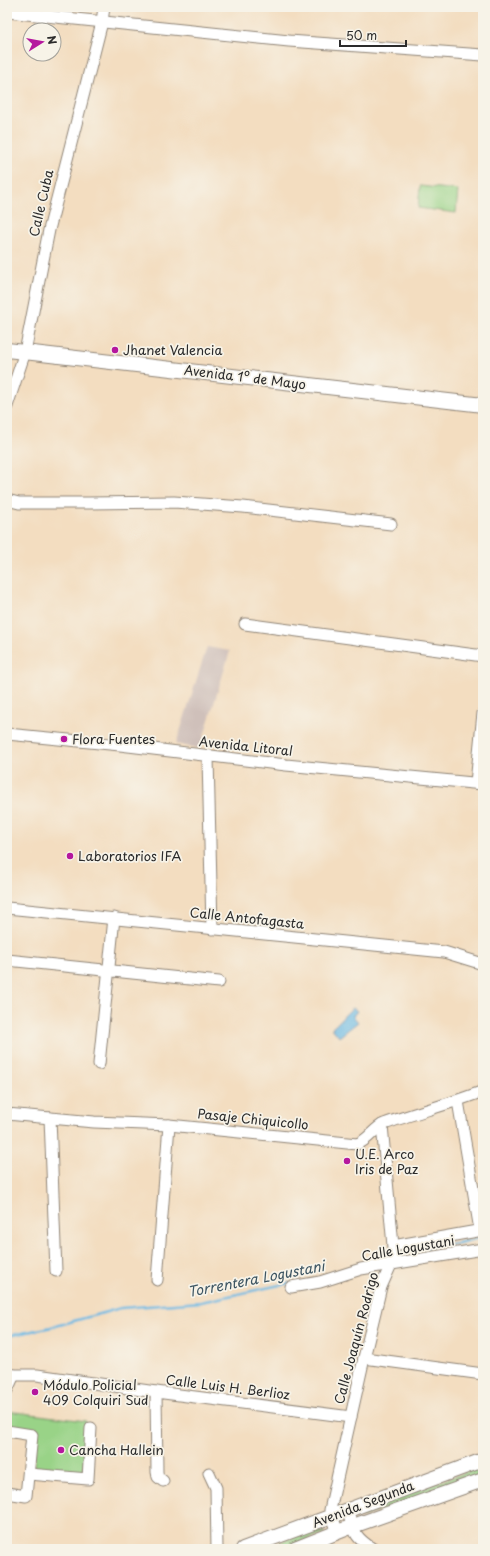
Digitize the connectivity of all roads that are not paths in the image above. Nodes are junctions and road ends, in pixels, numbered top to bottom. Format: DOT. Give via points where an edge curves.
graph roads {
  1 [pos="104,7"];
  2 [pos="7,12"];
  3 [pos="102,22"];
  4 [pos="483,55"];
  5 [pos="7,350"];
  6 [pos="25,352"];
  7 [pos="483,405"];
  8 [pos="7,406"];
  9 [pos="7,500"];
  10 [pos="391,524"];
  11 [pos="245,624"];
  12 [pos="483,656"];
  13 [pos="483,713"];
  14 [pos="7,734"];
  15 [pos="208,757"];
  16 [pos="479,784"];
  17 [pos="7,908"];
  18 [pos="114,918"];
  19 [pos="212,929"];
  20 [pos="7,960"];
  21 [pos="483,964"];
  22 [pos="108,970"];
  23 [pos="219,982"];
  24 [pos="99,1064"];
  25 [pos="483,1091"];
  26 [pos="458,1101"];
  27 [pos="7,1114"];
  28 [pos="50,1118"];
  29 [pos="169,1125"];
  30 [pos="382,1125"];
  31 [pos="482,1230"];
  32 [pos="483,1249"];
  33 [pos="392,1256"];
  34 [pos="56,1271"];
  35 [pos="157,1280"];
  36 [pos="291,1287"];
  37 [pos="364,1358"];
  38 [pos="483,1374"];
  39 [pos="10,1375"];
  40 [pos="7,1390"];
  41 [pos="156,1392"];
  42 [pos="350,1417"];
  43 [pos="91,1428"];
  44 [pos="7,1431"];
  45 [pos="483,1460"];
  46 [pos="209,1473"];
  47 [pos="29,1474"];
  48 [pos="483,1480"];
  49 [pos="163,1481"];
  50 [pos="7,1493"];
  51 [pos="347,1510"];
  52 [pos="332,1516"];
  53 [pos="353,1526"];
  54 [pos="338,1532"];
  55 [pos="217,1549"];
  56 [pos="243,1549"];
  57 [pos="295,1549"];
  58 [pos="373,1549"];
  1 -- 3 [label="street, Calle Cuba"];
  2 -- 3 [label="street"];
  3 -- 4 [label="street" via="289,41"];
  3 -- 6 [label="street, Calle Cuba" via="48,230"];
  5 -- 6 [label="main road, Avenida 1º de Mayo"];
  6 -- 7 [label="main road, Avenida 1º de Mayo"];
  6 -- 8 [label="street, Calle Cuba"];
  9 -- 10 [label="street" via="19,503 174,502"];
  11 -- 12 [label="street"];
  13 -- 16 [label="street"];
  14 -- 15 [label="street, Avenida Litoral"];
  15 -- 16 [label="street, Avenida Litoral"];
  15 -- 19 [label="street"];
  17 -- 18 [label="street, Calle Antofagasta"];
  18 -- 19 [label="street, Calle Antofagasta"];
  18 -- 22 [label="street"];
  19 -- 21 [label="street, Calle Antofagasta" via="444,952"];
  20 -- 22 [label="street"];
  22 -- 23 [label="street"];
  22 -- 24 [label="street"];
  25 -- 26 [label="street, Pasaje Chiquicollo"];
  26 -- 30 [label="street, Pasaje Chiquicollo"];
  26 -- 31 [label="street"];
  27 -- 28 [label="street, Pasaje Chiquicollo"];
  28 -- 29 [label="street, Pasaje Chiquicollo"];
  28 -- 34 [label="street"];
  29 -- 30 [label="street, Pasaje Chiquicollo" via="357,1144 367,1139"];
  29 -- 35 [label="street"];
  30 -- 33 [label="street, Calle Joaquín Rodrigo"];
  31 -- 33 [label="street, Calle Logustani"];
  32 -- 33 [label="street, Calle Logustani"];
  33 -- 36 [label="street, Calle Logustani" via="362,1270"];
  33 -- 37 [label="street, Calle Joaquín Rodrigo" via="381,1287"];
  37 -- 38 [label="street"];
  37 -- 42 [label="street, Calle Joaquín Rodrigo"];
  39 -- 40 [label="street"];
  39 -- 41 [label="street, Calle Luis H. Berlioz" via="37,1375"];
  41 -- 42 [label="street, Calle Luis H. Berlioz"];
  41 -- 49 [label="street" via="157,1472"];
  42 -- 52 [label="street, Calle Joaquín Rodrigo" via="330,1510"];
  43 -- 47 [label="street" via="88,1479"];
  44 -- 47 [label="street" via="32,1434"];
  45 -- 51 [label="main road, Avenida Segunda"];
  46 -- 55 [label="street" via="216,1488"];
  47 -- 50 [label="street" via="26,1496"];
  48 -- 53 [label="main road, Avenida Segunda"];
  51 -- 52 [label="main road, Avenida Segunda"];
  51 -- 53 [label="street"];
  52 -- 54 [label="street, Calle Joaquín Rodrigo"];
  52 -- 56 [label="main road, Avenida Segunda"];
  53 -- 54 [label="main road, Avenida Segunda"];
  53 -- 58 [label="street" via="360,1540"];
  54 -- 57 [label="main road, Avenida Segunda"];
}
